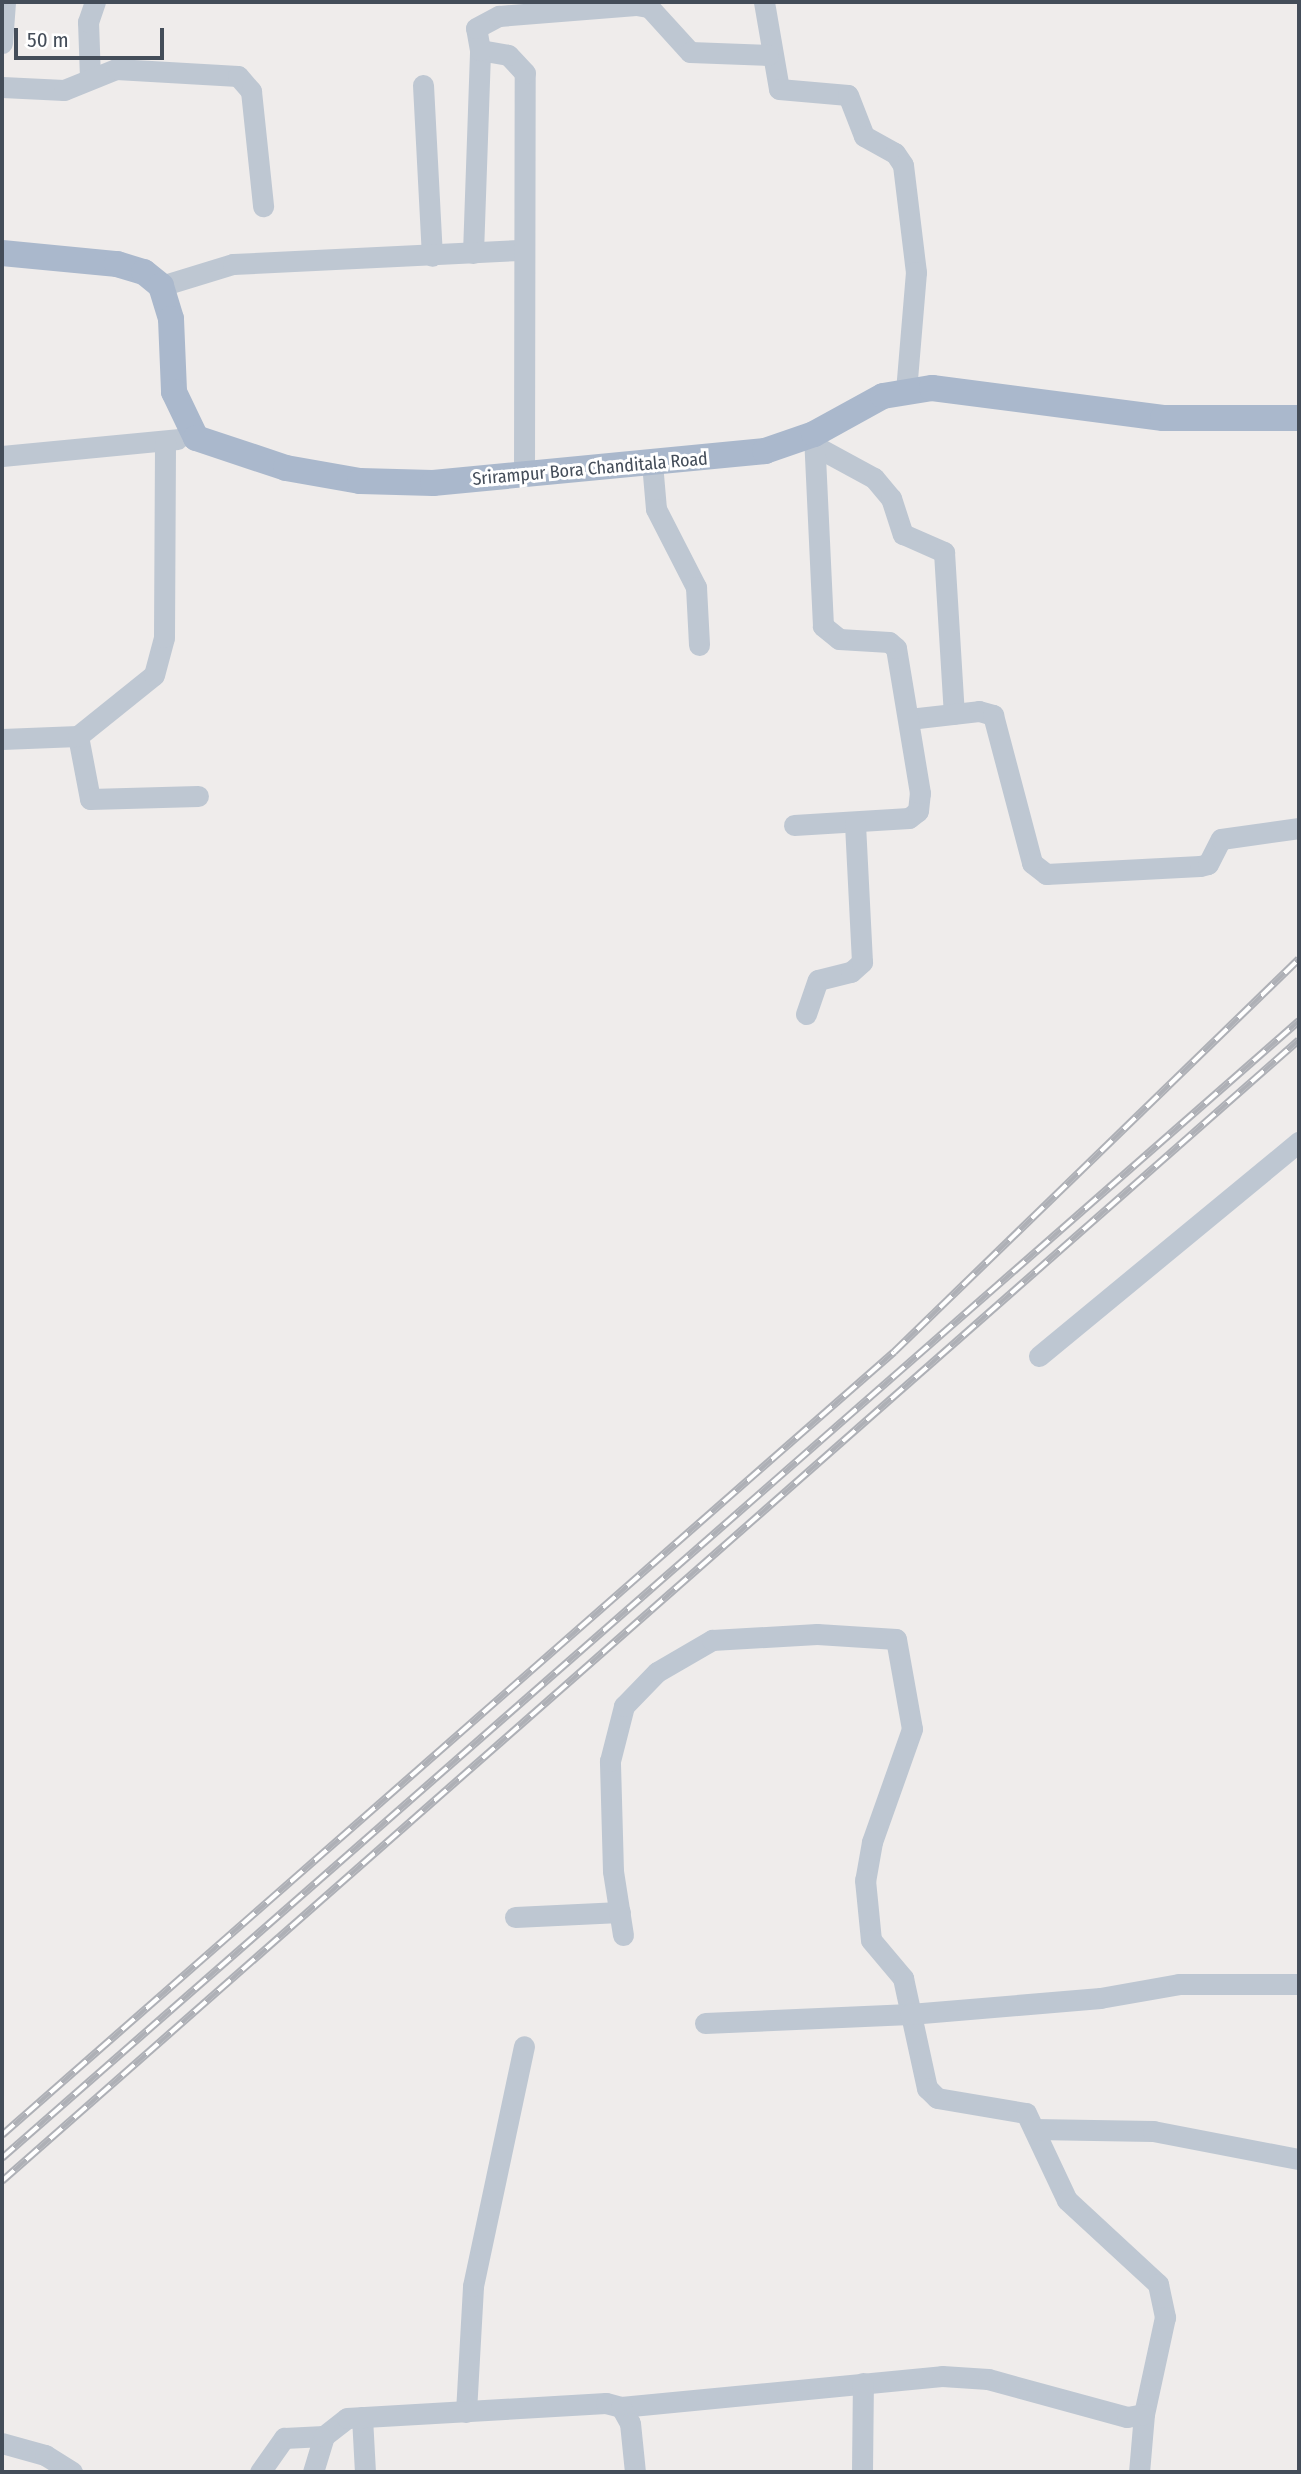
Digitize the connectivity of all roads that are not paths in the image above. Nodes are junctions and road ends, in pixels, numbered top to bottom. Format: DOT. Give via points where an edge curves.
graph roads {
  1 [pos="5,2"];
  2 [pos="95,2"];
  3 [pos="764,2"];
  4 [pos="559,6"];
  5 [pos="2,43"];
  6 [pos="480,50"];
  7 [pos="768,55"];
  8 [pos="90,78"];
  9 [pos="423,85"];
  10 [pos="2,87"];
  11 [pos="263,206"];
  12 [pos="520,250"];
  13 [pos="2,253"];
  14 [pos="473,253"];
  15 [pos="432,256"];
  16 [pos="161,286"];
  17 [pos="905,390"];
  18 [pos="1299,418"];
  19 [pos="196,438"];
  20 [pos="815,440"];
  21 [pos="165,441"];
  22 [pos="2,456"];
  23 [pos="652,463"];
  24 [pos="524,475"];
  25 [pos="699,645"];
  26 [pos="954,714"];
  27 [pos="909,719"];
  28 [pos="78,736"];
  29 [pos="2,739"];
  30 [pos="198,796"];
  31 [pos="855,822"];
  32 [pos="793,825"];
  33 [pos="1299,828"];
  34 [pos="806,1014"];
  35 [pos="1299,1142"];
  36 [pos="1040,1356"];
  37 [pos="620,1912"];
  38 [pos="515,1917"];
  39 [pos="623,1935"];
  40 [pos="1299,1984"];
  41 [pos="910,2014"];
  42 [pos="705,2023"];
  43 [pos="524,2046"];
  44 [pos="1034,2129"];
  45 [pos="1299,2159"];
  46 [pos="863,2383"];
  47 [pos="621,2407"];
  48 [pos="466,2412"];
  49 [pos="1144,2413"];
  50 [pos="362,2417"];
  51 [pos="324,2437"];
  52 [pos="2,2443"];
  53 [pos="72,2472"];
  54 [pos="260,2472"];
  55 [pos="313,2472"];
  56 [pos="365,2472"];
  57 [pos="635,2472"];
  58 [pos="862,2472"];
  59 [pos="1139,2472"];
  1 -- 5 [label="street"];
  2 -- 8 [label="street" via="88,22"];
  3 -- 7 [label="street"];
  4 -- 6 [label="street" via="485,18 476,29"];
  4 -- 7 [label="street" via="649,7 690,51"];
  6 -- 12 [label="street" via="508,55 525,73"];
  6 -- 14 [label="street"];
  7 -- 17 [label="street" via="779,89 848,95 864,136 895,153 903,165 916,272"];
  8 -- 10 [label="street" via="64,90"];
  8 -- 11 [label="street" via="116,69 246,80"];
  9 -- 15 [label="street"];
  12 -- 14 [label="street"];
  12 -- 24 [label="street"];
  13 -- 16 [label="main road" via="117,264"];
  14 -- 15 [label="street"];
  15 -- 16 [label="street" via="233,264"];
  16 -- 19 [label="main road" via="171,319 174,392"];
  17 -- 18 [label="main road" via="1163,418"];
  17 -- 20 [label="main road, Srirampur Bora Chanditala Road"];
  19 -- 21 [label="street"];
  19 -- 24 [label="main road, Srirampur Bora Chanditala Road" via="286,468 360,481"];
  20 -- 23 [label="main road, Srirampur Bora Chanditala Road" via="765,451"];
  20 -- 26 [label="street" via="874,478 891,498 903,534 944,552"];
  20 -- 27 [label="street" via="823,626 839,639 889,642 896,648"];
  21 -- 22 [label="street"];
  21 -- 28 [label="street" via="159,660 142,688"];
  23 -- 24 [label="main road, Srirampur Bora Chanditala Road"];
  23 -- 25 [label="street" via="656,509 696,587"];
  26 -- 27 [label="street"];
  26 -- 33 [label="street" via="993,715 1032,863 1046,874 1200,866 1208,864 1221,839"];
  27 -- 31 [label="street" via="918,811 909,818"];
  28 -- 29 [label="street"];
  28 -- 30 [label="street" via="90,799"];
  31 -- 32 [label="street"];
  31 -- 34 [label="street" via="862,962 818,980"];
  35 -- 36 [label="street"];
  37 -- 38 [label="street"];
  37 -- 39 [label="street"];
  37 -- 41 [label="street" via="611,1828 615,1727 624,1706 657,1671 712,1640 886,1635 903,1655 912,1729 872,1842 866,1920 871,1940 903,1978"];
  40 -- 41 [label="street" via="1179,1984 1100,1998"];
  41 -- 42 [label="street"];
  41 -- 44 [label="street" via="920,2071 937,2098 1017,2106"];
  43 -- 48 [label="street" via="473,2286"];
  44 -- 45 [label="street" via="1153,2131"];
  44 -- 49 [label="street" via="1067,2200 1083,2221 1133,2256 1165,2301"];
  46 -- 47 [label="street"];
  46 -- 49 [label="street" via="988,2379 1058,2403 1127,2417"];
  46 -- 58 [label="street"];
  47 -- 48 [label="street"];
  47 -- 57 [label="street" via="630,2423"];
  48 -- 50 [label="street"];
  49 -- 59 [label="street"];
  50 -- 51 [label="street" via="335,2423"];
  50 -- 56 [label="street"];
  51 -- 54 [label="street" via="284,2438"];
  51 -- 55 [label="street"];
  52 -- 53 [label="street" via="45,2455"];
}
